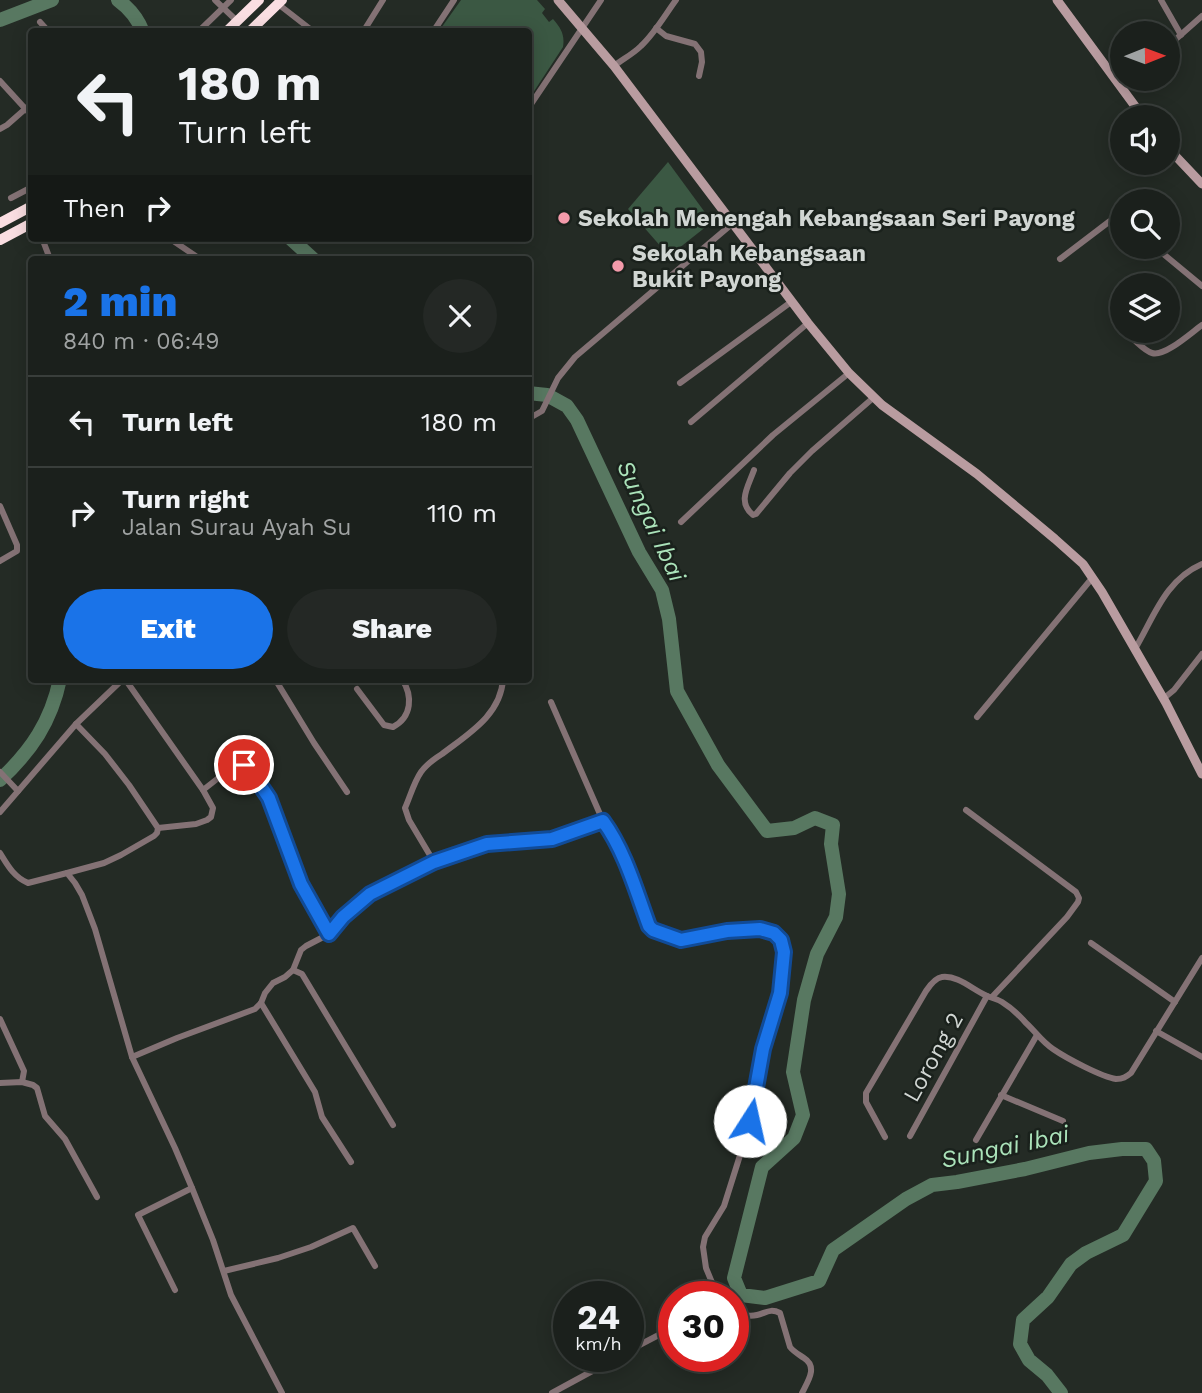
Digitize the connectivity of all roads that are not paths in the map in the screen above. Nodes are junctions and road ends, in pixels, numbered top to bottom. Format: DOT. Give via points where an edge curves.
graph roads {
  1 [pos="215,0"];
  2 [pos="232,0"];
  3 [pos="259,0"];
  4 [pos="383,0"];
  5 [pos="454,0"];
  6 [pos="558,0"];
  7 [pos="601,0"];
  8 [pos="676,0"];
  9 [pos="1057,0"];
  10 [pos="1161,0"];
  11 [pos="280,2"];
  12 [pos="223,8"];
  13 [pos="1202,16"];
  14 [pos="237,21"];
  15 [pos="40,22"];
  16 [pos="45,28"];
  17 [pos="202,28"];
  18 [pos="230,28"];
  19 [pos="253,28"];
  20 [pos="309,28"];
  21 [pos="366,28"];
  22 [pos="436,28"];
  23 [pos="582,28"];
  24 [pos="656,28"];
  25 [pos="1181,35"];
  26 [pos="1110,65"];
  27 [pos="614,66"];
  28 [pos="699,76"];
  29 [pos="0,81"];
  30 [pos="532,103"];
  31 [pos="28,106"];
  32 [pos="25,109"];
  33 [pos="28,112"];
  34 [pos="0,129"];
  35 [pos="1180,161"];
  36 [pos="1202,184"];
  37 [pos="28,189"];
  38 [pos="11,198"];
  39 [pos="28,208"];
  40 [pos="1110,221"];
  41 [pos="0,223"];
  42 [pos="732,223"];
  43 [pos="28,225"];
  44 [pos="0,240"];
  45 [pos="175,242"];
  46 [pos="196,256"];
  47 [pos="1060,259"];
  48 [pos="1169,259"];
  49 [pos="1202,286"];
  50 [pos="791,302"];
  51 [pos="808,323"];
  52 [pos="1202,325"];
  53 [pos="1180,341"];
  54 [pos="1138,343"];
  55 [pos="1177,343"];
  56 [pos="849,373"];
  57 [pos="680,383"];
  58 [pos="873,398"];
  59 [pos="532,417"];
  60 [pos="691,422"];
  61 [pos="754,470"];
  62 [pos="0,506"];
  63 [pos="681,522"];
  64 [pos="0,561"];
  65 [pos="1202,564"];
  66 [pos="1093,577"];
  67 [pos="1135,649"];
  68 [pos="1202,654"];
  69 [pos="120,683"];
  70 [pos="127,683"];
  71 [pos="277,683"];
  72 [pos="404,683"];
  73 [pos="502,683"];
  74 [pos="357,689"];
  75 [pos="1163,699"];
  76 [pos="551,702"];
  77 [pos="977,717"];
  78 [pos="76,724"];
  79 [pos="0,772"];
  80 [pos="1202,774"];
  81 [pos="203,790"];
  82 [pos="18,791"];
  83 [pos="347,792"];
  84 [pos="966,810"];
  85 [pos="0,813"];
  86 [pos="603,821"];
  87 [pos="158,828"];
  88 [pos="0,853"];
  89 [pos="434,862"];
  90 [pos="67,873"];
  91 [pos="329,934"];
  92 [pos="1091,943"];
  93 [pos="1202,958"];
  94 [pos="293,970"];
  95 [pos="990,997"];
  96 [pos="1175,1002"];
  97 [pos="261,1003"];
  98 [pos="0,1019"];
  99 [pos="1157,1031"];
  100 [pos="1037,1035"];
  101 [pos="132,1057"];
  102 [pos="1202,1057"];
  103 [pos="22,1082"];
  104 [pos="0,1083"];
  105 [pos="1001,1095"];
  106 [pos="1062,1121"];
  107 [pos="393,1125"];
  108 [pos="910,1136"];
  109 [pos="885,1137"];
  110 [pos="976,1140"];
  111 [pos="351,1162"];
  112 [pos="192,1188"];
  113 [pos="97,1197"];
  114 [pos="376,1266"];
  115 [pos="224,1271"];
  116 [pos="711,1281"];
  117 [pos="175,1290"];
  118 [pos="749,1316"];
  119 [pos="591,1372"];
  120 [pos="282,1393"];
  121 [pos="552,1393"];
  122 [pos="802,1393"];
  1 -- 12 [label="street"];
  2 -- 12 [label="street"];
  3 -- 14 [label="highway"];
  4 -- 21 [label="street"];
  5 -- 22 [label="street"];
  6 -- 23 [label="main road"];
  7 -- 23 [label="street"];
  8 -- 24 [label="street"];
  9 -- 26 [label="main road"];
  10 -- 25 [label="street"];
  11 -- 19 [label="highway"];
  11 -- 20 [label="street"];
  12 -- 14 [label="street"];
  12 -- 17 [label="street"];
  13 -- 25 [label="street"];
  14 -- 18 [label="highway"];
  15 -- 16 [label="street"];
  23 -- 27 [label="main road"];
  23 -- 30 [label="street"];
  24 -- 27 [label="street" via="645,43"];
  24 -- 28 [label="street" via="666,36 695,44 701,52"];
  27 -- 42 [label="main road"];
  29 -- 32 [label="street"];
  31 -- 32 [label="street"];
  32 -- 33 [label="street"];
  32 -- 34 [label="street"];
  35 -- 36 [label="main road"];
  37 -- 38 [label="street"];
  39 -- 41 [label="highway"];
  40 -- 47 [label="street"];
  42 -- 50 [label="main road"];
  42 -- 59 [label="street" via="575,358 544,408"];
  43 -- 44 [label="highway"];
  45 -- 46 [label="street"];
  48 -- 49 [label="street"];
  50 -- 51 [label="main road"];
  50 -- 57 [label="street"];
  51 -- 56 [label="main road"];
  51 -- 60 [label="street"];
  52 -- 53 [label="street"];
  54 -- 55 [label="street" via="1160,354"];
  56 -- 58 [label="main road"];
  56 -- 63 [label="street" via="773,435"];
  58 -- 61 [label="street" via="790,472 753,515 744,498"];
  58 -- 66 [label="main road" via="985,481 1076,557"];
  62 -- 64 [label="street" via="17,545 17,551"];
  65 -- 67 [label="street" via="1168,590"];
  66 -- 67 [label="main road"];
  66 -- 77 [label="street"];
  67 -- 75 [label="main road"];
  68 -- 75 [label="street"];
  69 -- 78 [label="street"];
  70 -- 81 [label="street"];
  71 -- 83 [label="street"];
  72 -- 74 [label="street" via="409,693 408,711 393,727 384,725"];
  73 -- 89 [label="street" via="493,709 422,771 405,808"];
  75 -- 80 [label="main road"];
  76 -- 86 [label="street"];
  78 -- 82 [label="street"];
  78 -- 87 [label="street" via="105,754"];
  79 -- 82 [label="street"];
  81 -- 87 [label="street" via="213,808 207,820"];
  81 -- 91 [label="street" via="235,765 248,767 269,798 301,884"];
  82 -- 85 [label="street"];
  84 -- 95 [label="street, Lorong 2" via="1079,898 1067,917"];
  86 -- 89 [label="street" via="552,839 487,844"];
  86 -- 116 [label="street" via="632,877 650,928 677,939 760,929 774,933 784,952 780,993 763,1049 748,1130 724,1206 705,1237 704,1258"];
  87 -- 90 [label="street" via="154,836 121,855"];
  88 -- 90 [label="street" via="15,876 28,883"];
  89 -- 91 [label="street" via="370,894"];
  90 -- 101 [label="street" via="82,895 95,929"];
  91 -- 94 [label="street" via="301,950"];
  92 -- 96 [label="street"];
  93 -- 96 [label="street"];
  94 -- 97 [label="street" via="273,983"];
  94 -- 107 [label="street" via="302,974"];
  95 -- 100 [label="street"];
  95 -- 108 [label="street, Lorong 2"];
  95 -- 109 [label="street" via="943,977 932,983 866,1093 866,1102"];
  96 -- 99 [label="street"];
  97 -- 101 [label="street"];
  97 -- 111 [label="street"];
  98 -- 103 [label="street" via="24,1071"];
  99 -- 100 [label="street" via="1131,1073 1118,1079 1068,1058"];
  99 -- 102 [label="street"];
  100 -- 105 [label="street"];
  101 -- 112 [label="street"];
  103 -- 104 [label="street"];
  103 -- 113 [label="street" via="37,1088 45,1116 65,1139"];
  105 -- 106 [label="street"];
  105 -- 110 [label="street"];
  112 -- 115 [label="street"];
  112 -- 117 [label="street" via="138,1215"];
  114 -- 115 [label="street" via="353,1228 278,1258"];
  115 -- 120 [label="street" via="241,1317"];
  118 -- 122 [label="street" via="771,1310 780,1313 793,1352 812,1366"];
  119 -- 121 [label="street"];
}
